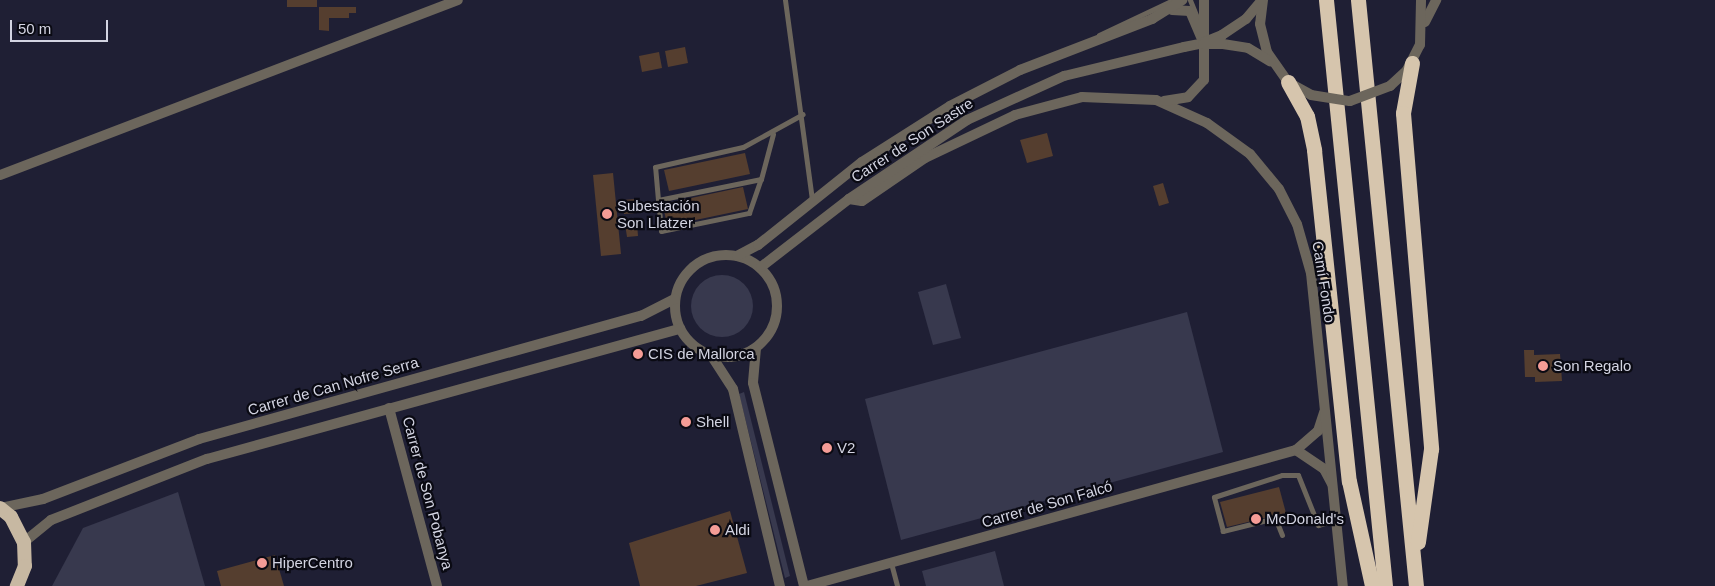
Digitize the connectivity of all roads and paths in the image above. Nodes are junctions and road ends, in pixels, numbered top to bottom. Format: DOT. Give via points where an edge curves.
graph roads {
  1 [pos="458,0"];
  2 [pos="785,0"];
  3 [pos="1172,0"];
  4 [pos="1182,0"];
  5 [pos="1190,0"];
  6 [pos="1204,0"];
  7 [pos="1262,0"];
  8 [pos="1326,0"];
  9 [pos="1358,0"];
  10 [pos="1421,0"];
  11 [pos="1436,0"];
  12 [pos="1168,11"];
  13 [pos="1198,22"];
  14 [pos="1424,28"];
  15 [pos="1222,40"];
  16 [pos="1079,48"];
  17 [pos="1206,58"];
  18 [pos="1412,63"];
  19 [pos="1274,64"];
  20 [pos="1288,82"];
  21 [pos="1156,100"];
  22 [pos="803,114"];
  23 [pos="773,134"];
  24 [pos="0,175"];
  25 [pos="761,178"];
  26 [pos="849,199"];
  27 [pos="658,200"];
  28 [pos="812,201"];
  29 [pos="737,256"];
  30 [pos="761,267"];
  31 [pos="675,298"];
  32 [pos="680,329"];
  33 [pos="756,348"];
  34 [pos="711,355"];
  35 [pos="1325,407"];
  36 [pos="389,408"];
  37 [pos="1296,450"];
  38 [pos="1333,487"];
  39 [pos="0,508"];
  40 [pos="1336,520"];
  41 [pos="1282,535"];
  42 [pos="24,542"];
  43 [pos="891,563"];
  44 [pos="1414,566"];
  45 [pos="17,586"];
  46 [pos="437,586"];
  47 [pos="780,586"];
  48 [pos="806,586"];
  49 [pos="896,586"];
  50 [pos="1343,586"];
  51 [pos="1372,586"];
  52 [pos="1385,586"];
  53 [pos="1416,586"];
  1 -- 24 [label="street"];
  2 -- 22 [label="lane"];
  3 -- 16 [label="lane"];
  4 -- 12 [label="street"];
  5 -- 13 [label="lane"];
  6 -- 17 [label="street"];
  7 -- 15 [label="street"];
  7 -- 19 [label="street" via="1262,36"];
  8 -- 52 [label="highway"];
  9 -- 44 [label="highway"];
  10 -- 14 [label="street"];
  11 -- 14 [label="street"];
  12 -- 13 [label="street" via="1184,8"];
  12 -- 16 [label="street"];
  13 -- 17 [label="street"];
  14 -- 18 [label="street"];
  15 -- 19 [label="street, Carrer de Son Sastre" via="1258,52"];
  15 -- 26 [label="street, Carrer de Son Sastre, bridge" via="1086,70 1013,96 940,136"];
  16 -- 28 [label="street" via="968,96 862,162"];
  17 -- 21 [label="street" via="1204,80 1194,93 1179,101"];
  18 -- 20 [label="street, bridge" via="1390,86 1350,101 1311,95"];
  18 -- 44 [label="highway" via="1403,113 1431,449"];
  19 -- 20 [label="street"];
  20 -- 51 [label="highway" via="1308,116 1314,150 1349,481"];
  21 -- 26 [label="street" via="1082,98 1015,115 925,158 862,201"];
  21 -- 35 [label="street, Camí Fondo" via="1197,118 1240,145 1269,175 1288,204 1311,273"];
  22 -- 23 [label="lane"];
  22 -- 28 [label="lane"];
  23 -- 25 [label="lane"];
  23 -- 27 [label="lane" via="743,147 654,167"];
  25 -- 27 [label="lane"];
  25 -- 27 [label="lane" via="749,213 662,231"];
  26 -- 30 [label="street, Carrer de Son Sastre"];
  28 -- 29 [label="street" via="758,245"];
  29 -- 30 [label="street"];
  29 -- 31 [label="street" via="704,259 680,282"];
  30 -- 33 [label="street" via="774,288 777,304 768,336"];
  31 -- 32 [label="street"];
  31 -- 39 [label="street, Carrer de Can Nofre Serra" via="641,316 199,439 43,499"];
  32 -- 34 [label="street" via="688,340"];
  32 -- 36 [label="street"];
  33 -- 34 [label="street" via="726,358"];
  33 -- 48 [label="street" via="753,383"];
  34 -- 47 [label="street" via="732,389"];
  35 -- 37 [label="street" via="1318,431"];
  35 -- 38 [label="street, Camí Fondo"];
  36 -- 42 [label="street" via="207,459 117,491 51,520"];
  36 -- 46 [label="street, Carrer de Son Pobanya"];
  37 -- 38 [label="street" via="1324,469"];
  37 -- 43 [label="street, Carrer de Son Falcó"];
  38 -- 40 [label="street, Camí Fondo"];
  39 -- 42 [label="highway" via="11,517"];
  40 -- 41 [label="lane" via="1318,525 1298,475 1282,475 1214,497 1223,531 1275,518"];
  40 -- 50 [label="street, Camí Fondo"];
  42 -- 45 [label="highway" via="25,566"];
  43 -- 48 [label="street, Carrer de Son Falcó"];
  43 -- 49 [label="lane"];
  44 -- 53 [label="highway"];
}
